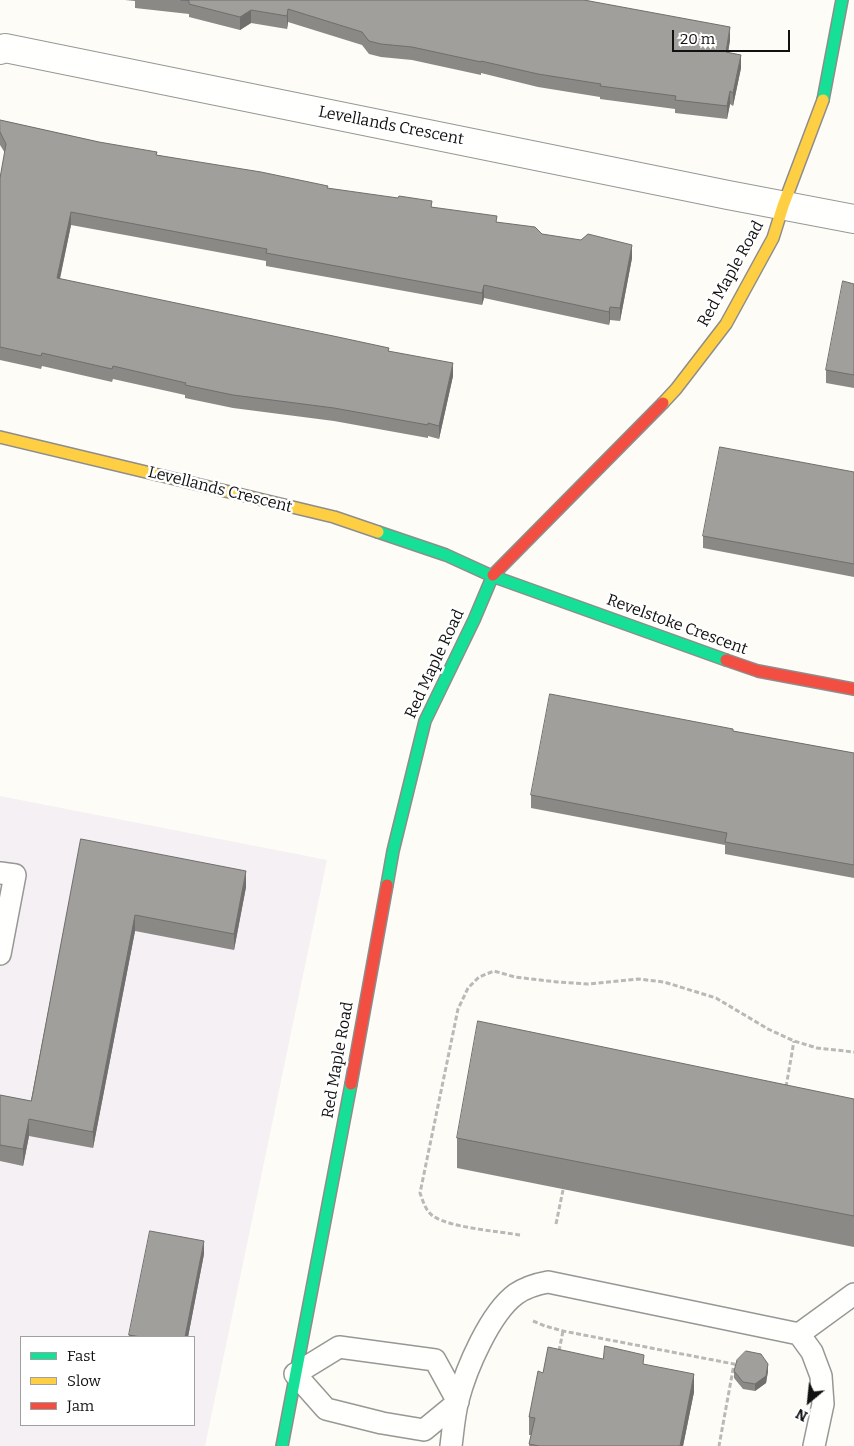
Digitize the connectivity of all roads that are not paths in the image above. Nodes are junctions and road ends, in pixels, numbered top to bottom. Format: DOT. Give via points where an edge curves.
graph roads {
  1 [pos="842,0"];
  2 [pos="0,50"];
  3 [pos="783,206"];
  4 [pos="854,219"];
  5 [pos="0,437"];
  6 [pos="492,576"];
  7 [pos="854,689"];
  8 [pos="0,872"];
  9 [pos="0,954"];
  10 [pos="854,1294"];
  11 [pos="799,1334"];
  12 [pos="296,1374"];
  13 [pos="458,1402"];
  14 [pos="282,1446"];
  15 [pos="452,1446"];
  16 [pos="814,1446"];
  1 -- 3 [label="street, Red Maple Road" via="823,102"];
  2 -- 3 [label="street, Levellands Crescent" via="5,48"];
  3 -- 4 [label="street, Levellands Crescent"];
  3 -- 6 [label="street, Red Maple Road" via="773,238 726,324 676,389"];
  5 -- 6 [label="street, Levellands Crescent" via="334,517 446,555"];
  6 -- 7 [label="street, Revelstoke Crescent" via="758,671"];
  6 -- 12 [label="street, Red Maple Road" via="425,720 393,851"];
  8 -- 9 [label="lane" via="16,876"];
  10 -- 11 [label="lane"];
  11 -- 13 [label="lane" via="548,1282 532,1285 516,1294 497,1313 467,1372"];
  11 -- 16 [label="lane" via="812,1352 821,1376 823,1404"];
  12 -- 13 [label="lane" via="326,1409 382,1423 424,1430"];
  12 -- 13 [label="lane" via="339,1348 435,1360"];
  12 -- 14 [label="street, Red Maple Road"];
  13 -- 15 [label="lane"];
}
